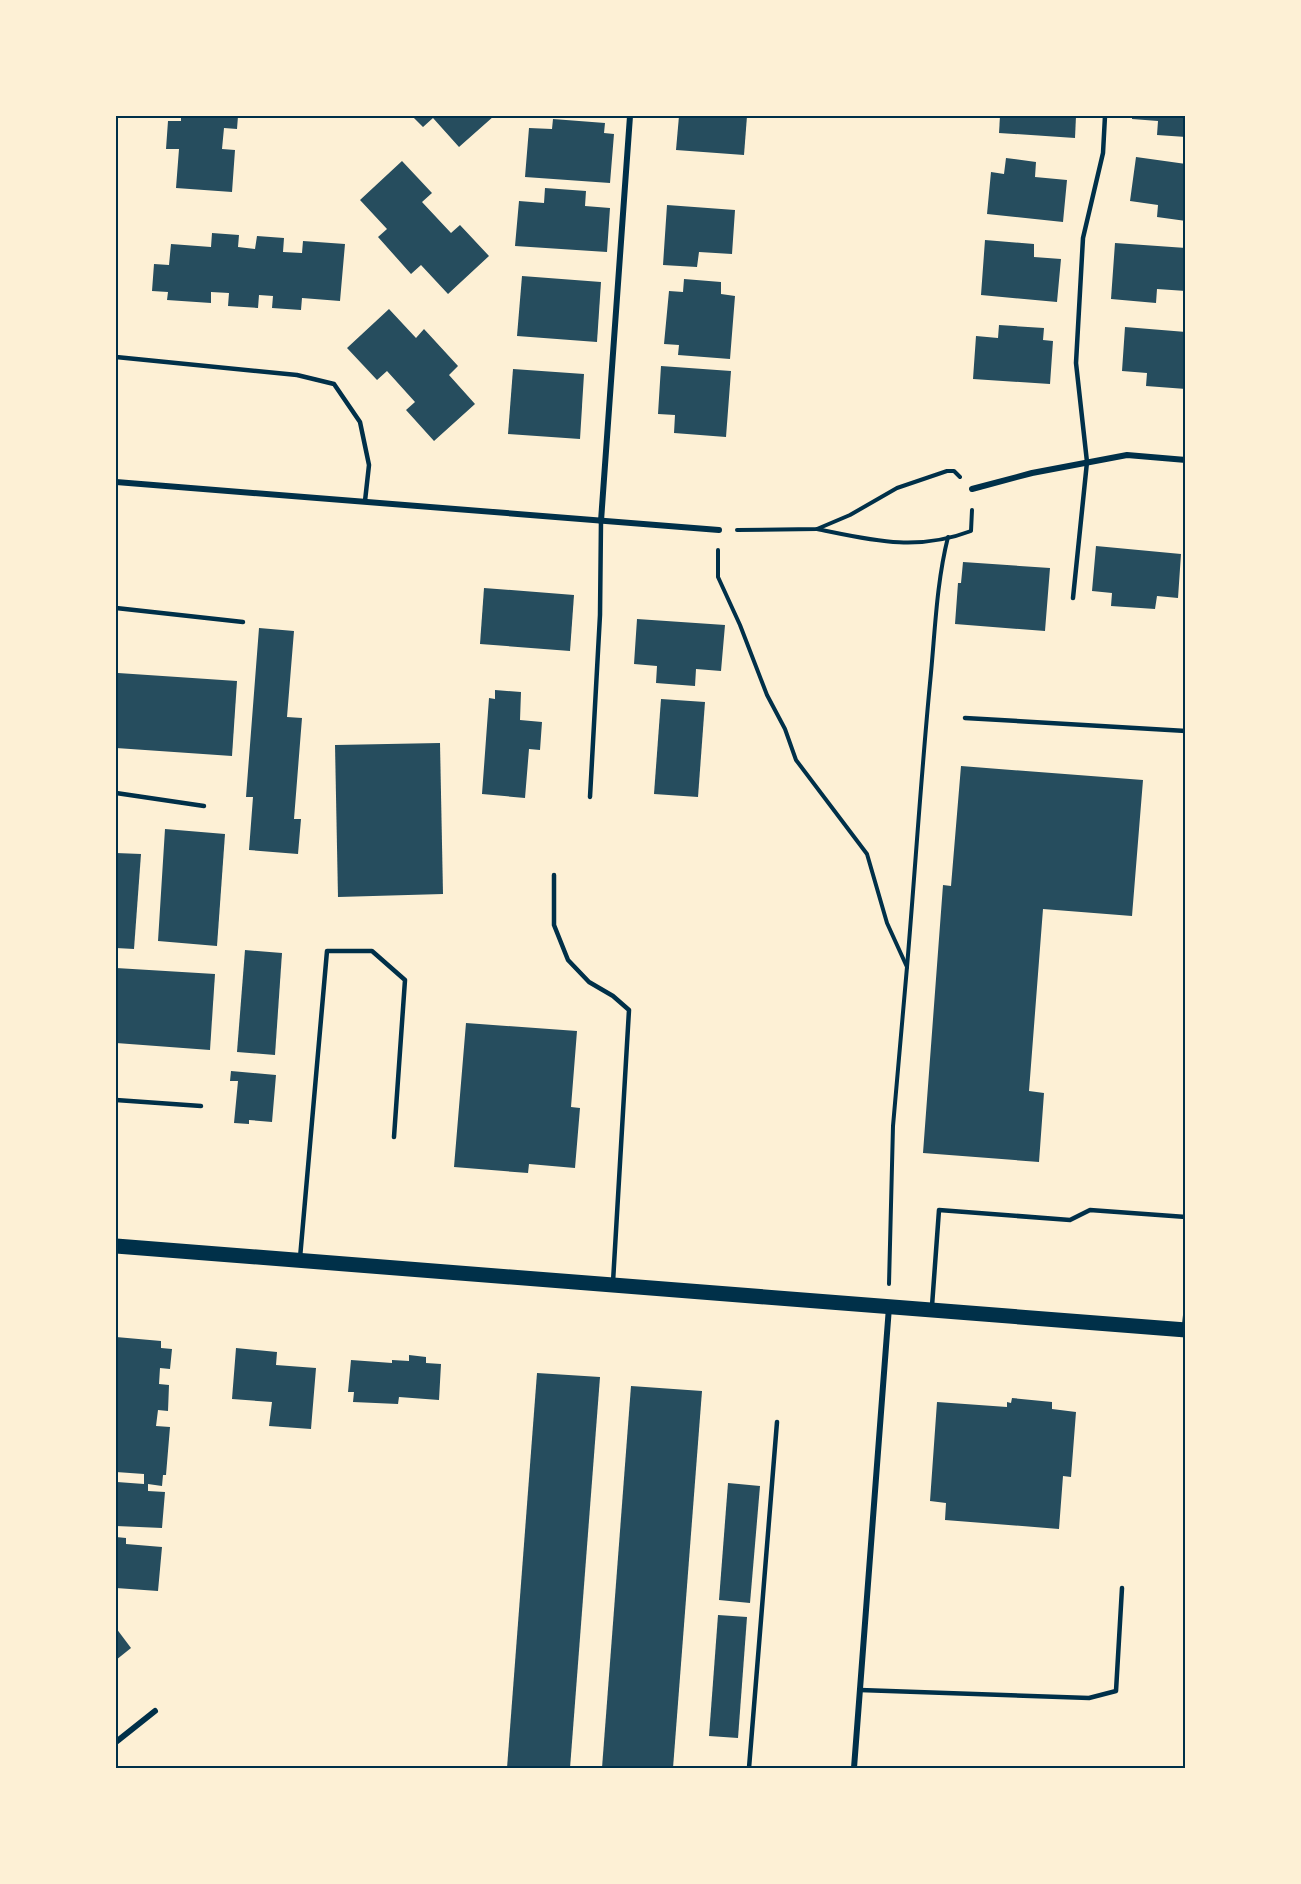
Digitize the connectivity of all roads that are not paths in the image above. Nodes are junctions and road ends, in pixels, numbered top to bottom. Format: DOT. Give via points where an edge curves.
graph roads {
  1 [pos="630,116"];
  2 [pos="1105,116"];
  3 [pos="116,357"];
  4 [pos="1185,460"];
  5 [pos="1086,462"];
  6 [pos="116,482"];
  7 [pos="972,489"];
  8 [pos="365,501"];
  9 [pos="601,521"];
  10 [pos="718,530"];
  11 [pos="1072,598"];
  12 [pos="116,608"];
  13 [pos="243,622"];
  14 [pos="965,718"];
  15 [pos="1185,731"];
  16 [pos="116,793"];
  17 [pos="590,797"];
  18 [pos="204,806"];
  19 [pos="554,875"];
  20 [pos="116,1100"];
  21 [pos="201,1106"];
  22 [pos="394,1137"];
  23 [pos="1185,1217"];
  24 [pos="116,1246"];
  25 [pos="299,1260"];
  26 [pos="613,1285"];
  27 [pos="889,1307"];
  28 [pos="1185,1308"];
  29 [pos="932,1310"];
  30 [pos="1185,1330"];
  31 [pos="777,1422"];
  32 [pos="1122,1588"];
  33 [pos="860,1690"];
  34 [pos="155,1712"];
  35 [pos="116,1742"];
  36 [pos="749,1768"];
  37 [pos="854,1768"];
  1 -- 9 [label="street"];
  2 -- 5 [label="lane" via="1102,153 1083,238 1077,340"];
  3 -- 8 [label="lane" via="297,375 334,384 360,422 369,465"];
  4 -- 5 [label="street" via="1127,455"];
  5 -- 7 [label="street"];
  5 -- 11 [label="lane"];
  6 -- 8 [label="street"];
  8 -- 9 [label="street"];
  9 -- 10 [label="street"];
  9 -- 17 [label="lane"];
  12 -- 13 [label="lane"];
  14 -- 15 [label="lane"];
  16 -- 18 [label="lane"];
  19 -- 26 [label="lane" via="554,925 568,960 588,982 629,1010"];
  20 -- 21 [label="lane"];
  22 -- 25 [label="lane" via="405,980 372,951 327,951"];
  23 -- 29 [label="lane" via="1090,1210 1070,1220 939,1210"];
  24 -- 25 [label="main road"];
  25 -- 26 [label="main road"];
  26 -- 27 [label="main road"];
  27 -- 29 [label="main road"];
  27 -- 33 [label="street"];
  28 -- 30 [label="lane"];
  29 -- 30 [label="main road"];
  31 -- 36 [label="lane"];
  32 -- 33 [label="lane" via="1116,1691 1089,1698"];
  33 -- 37 [label="street"];
  34 -- 35 [label="street"];
}
